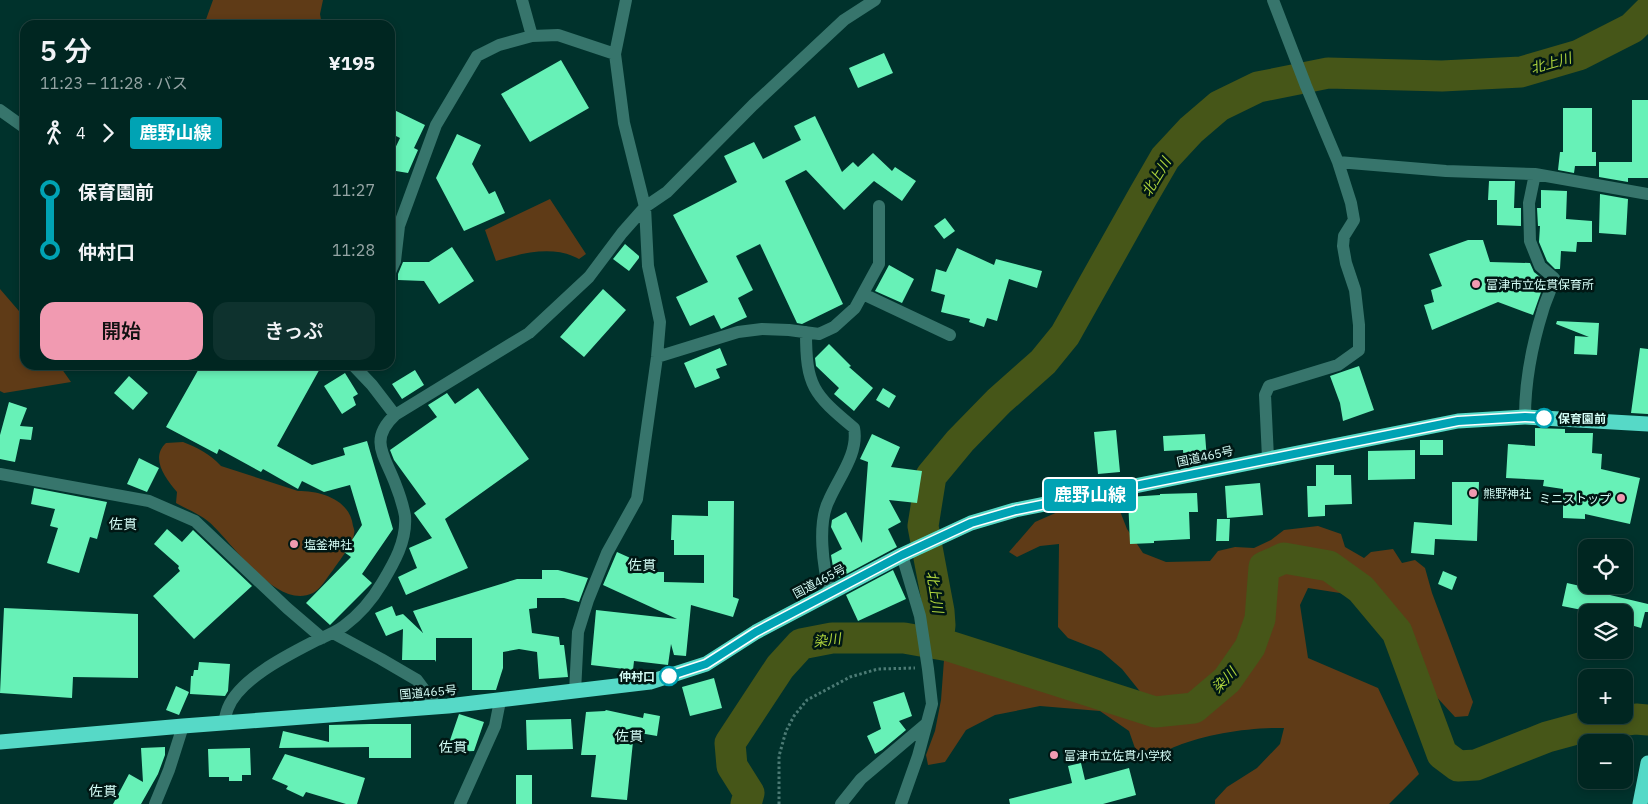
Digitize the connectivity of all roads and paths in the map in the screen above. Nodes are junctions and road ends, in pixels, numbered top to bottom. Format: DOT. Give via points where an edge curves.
graph roads {
  1 [pos="522,0"];
  2 [pos="626,0"];
  3 [pos="875,0"];
  4 [pos="1273,0"];
  5 [pos="532,36"];
  6 [pos="615,54"];
  7 [pos="0,110"];
  8 [pos="20,124"];
  9 [pos="1338,162"];
  10 [pos="1535,174"];
  11 [pos="1648,194"];
  12 [pos="879,206"];
  13 [pos="645,207"];
  14 [pos="395,254"];
  15 [pos="863,294"];
  16 [pos="806,332"];
  17 [pos="950,334"];
  18 [pos="658,357"];
  19 [pos="358,370"];
  20 [pos="395,415"];
  21 [pos="1525,417"];
  22 [pos="1648,424"];
  23 [pos="1268,458"];
  24 [pos="0,474"];
  25 [pos="908,552"];
  26 [pos="830,592"];
  27 [pos="327,635"];
  28 [pos="928,669"];
  29 [pos="575,692"];
  30 [pos="500,701"];
  31 [pos="437,707"];
  32 [pos="224,723"];
  33 [pos="927,723"];
  34 [pos="183,726"];
  35 [pos="0,742"];
  36 [pos="1648,763"];
  37 [pos="155,804"];
  38 [pos="460,804"];
  39 [pos="779,804"];
  40 [pos="841,804"];
  41 [pos="902,804"];
  42 [pos="1640,804"];
  1 -- 5 [label="street"];
  2 -- 6 [label="street"];
  3 -- 13 [label="street" via="844,20 667,192"];
  4 -- 9 [label="street"];
  5 -- 6 [label="street" via="558,35"];
  5 -- 14 [label="street" via="499,45 478,56 436,125 399,226"];
  6 -- 13 [label="street" via="624,123"];
  7 -- 8 [label="street"];
  9 -- 10 [label="street"];
  9 -- 23 [label="street" via="1354,220 1346,231 1343,246 1355,290 1359,350 1338,365 1269,386 1265,395"];
  10 -- 11 [label="street"];
  10 -- 21 [label="street" via="1529,203 1530,241 1540,266 1554,278 1528,372"];
  12 -- 15 [label="street" via="879,264"];
  13 -- 18 [label="street" via="648,266 660,322"];
  13 -- 20 [label="street" via="589,277 529,333"];
  15 -- 16 [label="street" via="855,308 834,327 819,334"];
  15 -- 17 [label="street"];
  16 -- 18 [label="street" via="762,329 738,332"];
  16 -- 26 [label="street" via="806,356 817,394 854,428 856,437 824,515 824,572"];
  18 -- 29 [label="street" via="637,499 607,553 588,600 578,632"];
  19 -- 20 [label="street"];
  20 -- 27 [label="street" via="387,423 380,445 405,516 404,536 398,555 362,612"];
  21 -- 22 [label="highway, 国道465号"];
  21 -- 23 [label="highway, 国道465号" via="1458,421"];
  23 -- 25 [label="highway, 国道465号" via="1016,510 971,523"];
  24 -- 27 [label="street" via="150,501 195,521 286,608"];
  25 -- 26 [label="highway, 国道465号"];
  25 -- 28 [label="street"];
  26 -- 29 [label="highway, 国道465号" via="756,632 706,664 650,682"];
  27 -- 31 [label="street" via="381,658 417,680"];
  27 -- 32 [label="street" via="275,662 238,692 228,707"];
  28 -- 33 [label="street" via="932,704"];
  28 -- 39 [label="path" via="878,669 850,678 807,700 786,731 779,756"];
  29 -- 30 [label="highway, 国道465号"];
  30 -- 31 [label="highway, 国道465号"];
  30 -- 38 [label="street" via="495,726"];
  31 -- 32 [label="highway, 国道465号"];
  32 -- 34 [label="highway, 国道465号"];
  33 -- 40 [label="street" via="861,779"];
  33 -- 41 [label="street"];
  34 -- 35 [label="highway, 国道465号"];
  34 -- 37 [label="street" via="170,770"];
  36 -- 42 [label="highway"];
}
